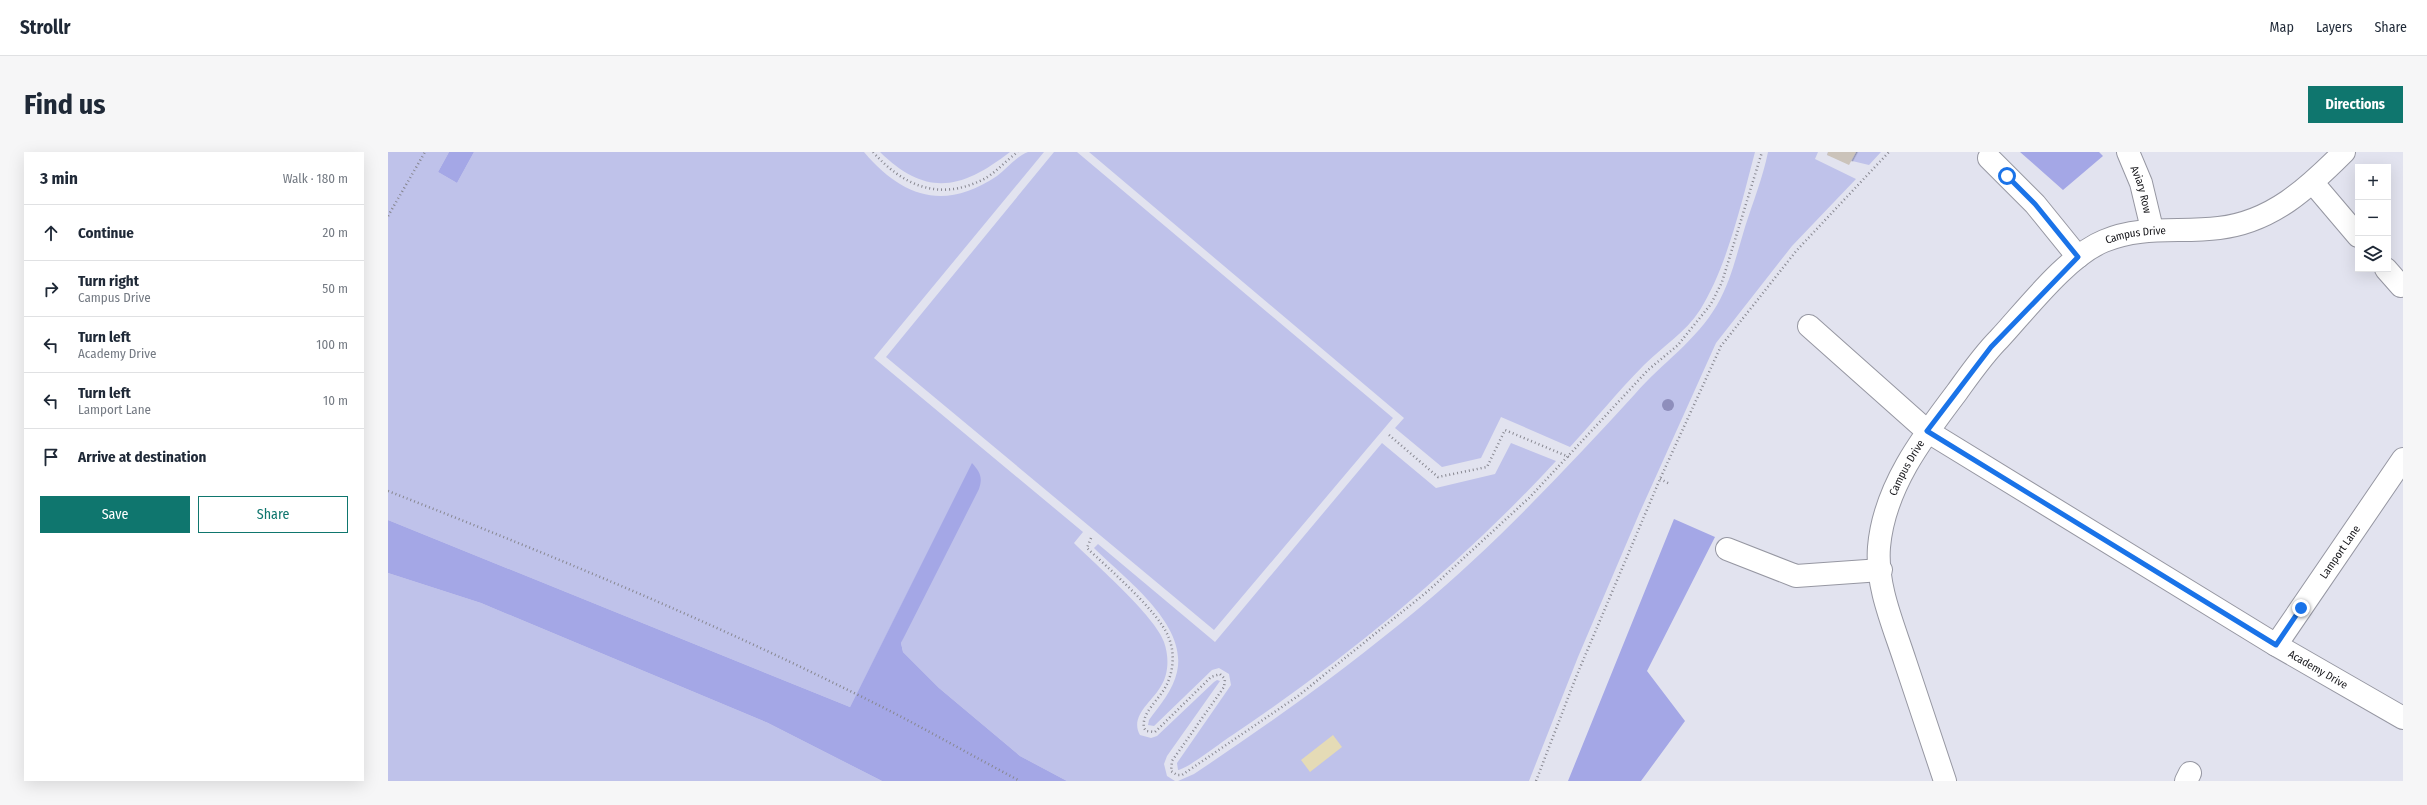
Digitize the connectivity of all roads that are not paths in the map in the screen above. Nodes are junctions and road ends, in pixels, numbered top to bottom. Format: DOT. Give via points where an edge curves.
graph roads {
  1 [pos="2128,152"];
  2 [pos="2344,152"];
  3 [pos="1989,158"];
  4 [pos="2313,183"];
  5 [pos="2152,229"];
  6 [pos="2355,232"];
  7 [pos="2078,257"];
  8 [pos="2389,272"];
  9 [pos="2401,286"];
  10 [pos="1809,326"];
  11 [pos="1927,431"];
  12 [pos="2403,459"];
  13 [pos="1727,549"];
  14 [pos="1881,570"];
  15 [pos="2276,645"];
  16 [pos="2403,718"];
  17 [pos="1945,781"];
  1 -- 5 [label="street, Aviary Row" via="2141,183"];
  2 -- 4 [label="street, Campus Drive"];
  3 -- 7 [label="street" via="2035,204"];
  4 -- 5 [label="street, Campus Drive" via="2287,203 2254,219 2220,228"];
  4 -- 6 [label="street"];
  5 -- 7 [label="street, Campus Drive" via="2124,233 2101,242"];
  7 -- 11 [label="street, Campus Drive" via="1991,347"];
  8 -- 9 [label="street"];
  10 -- 11 [label="street, Academy Drive"];
  11 -- 14 [label="street, Campus Drive" via="1893,490 1879,549"];
  11 -- 15 [label="street, Academy Drive"];
  12 -- 15 [label="street, Lamport Lane"];
  13 -- 14 [label="street" via="1796,576"];
  14 -- 17 [label="street, Campus Drive" via="1882,591"];
  15 -- 16 [label="street, Academy Drive"];
}
